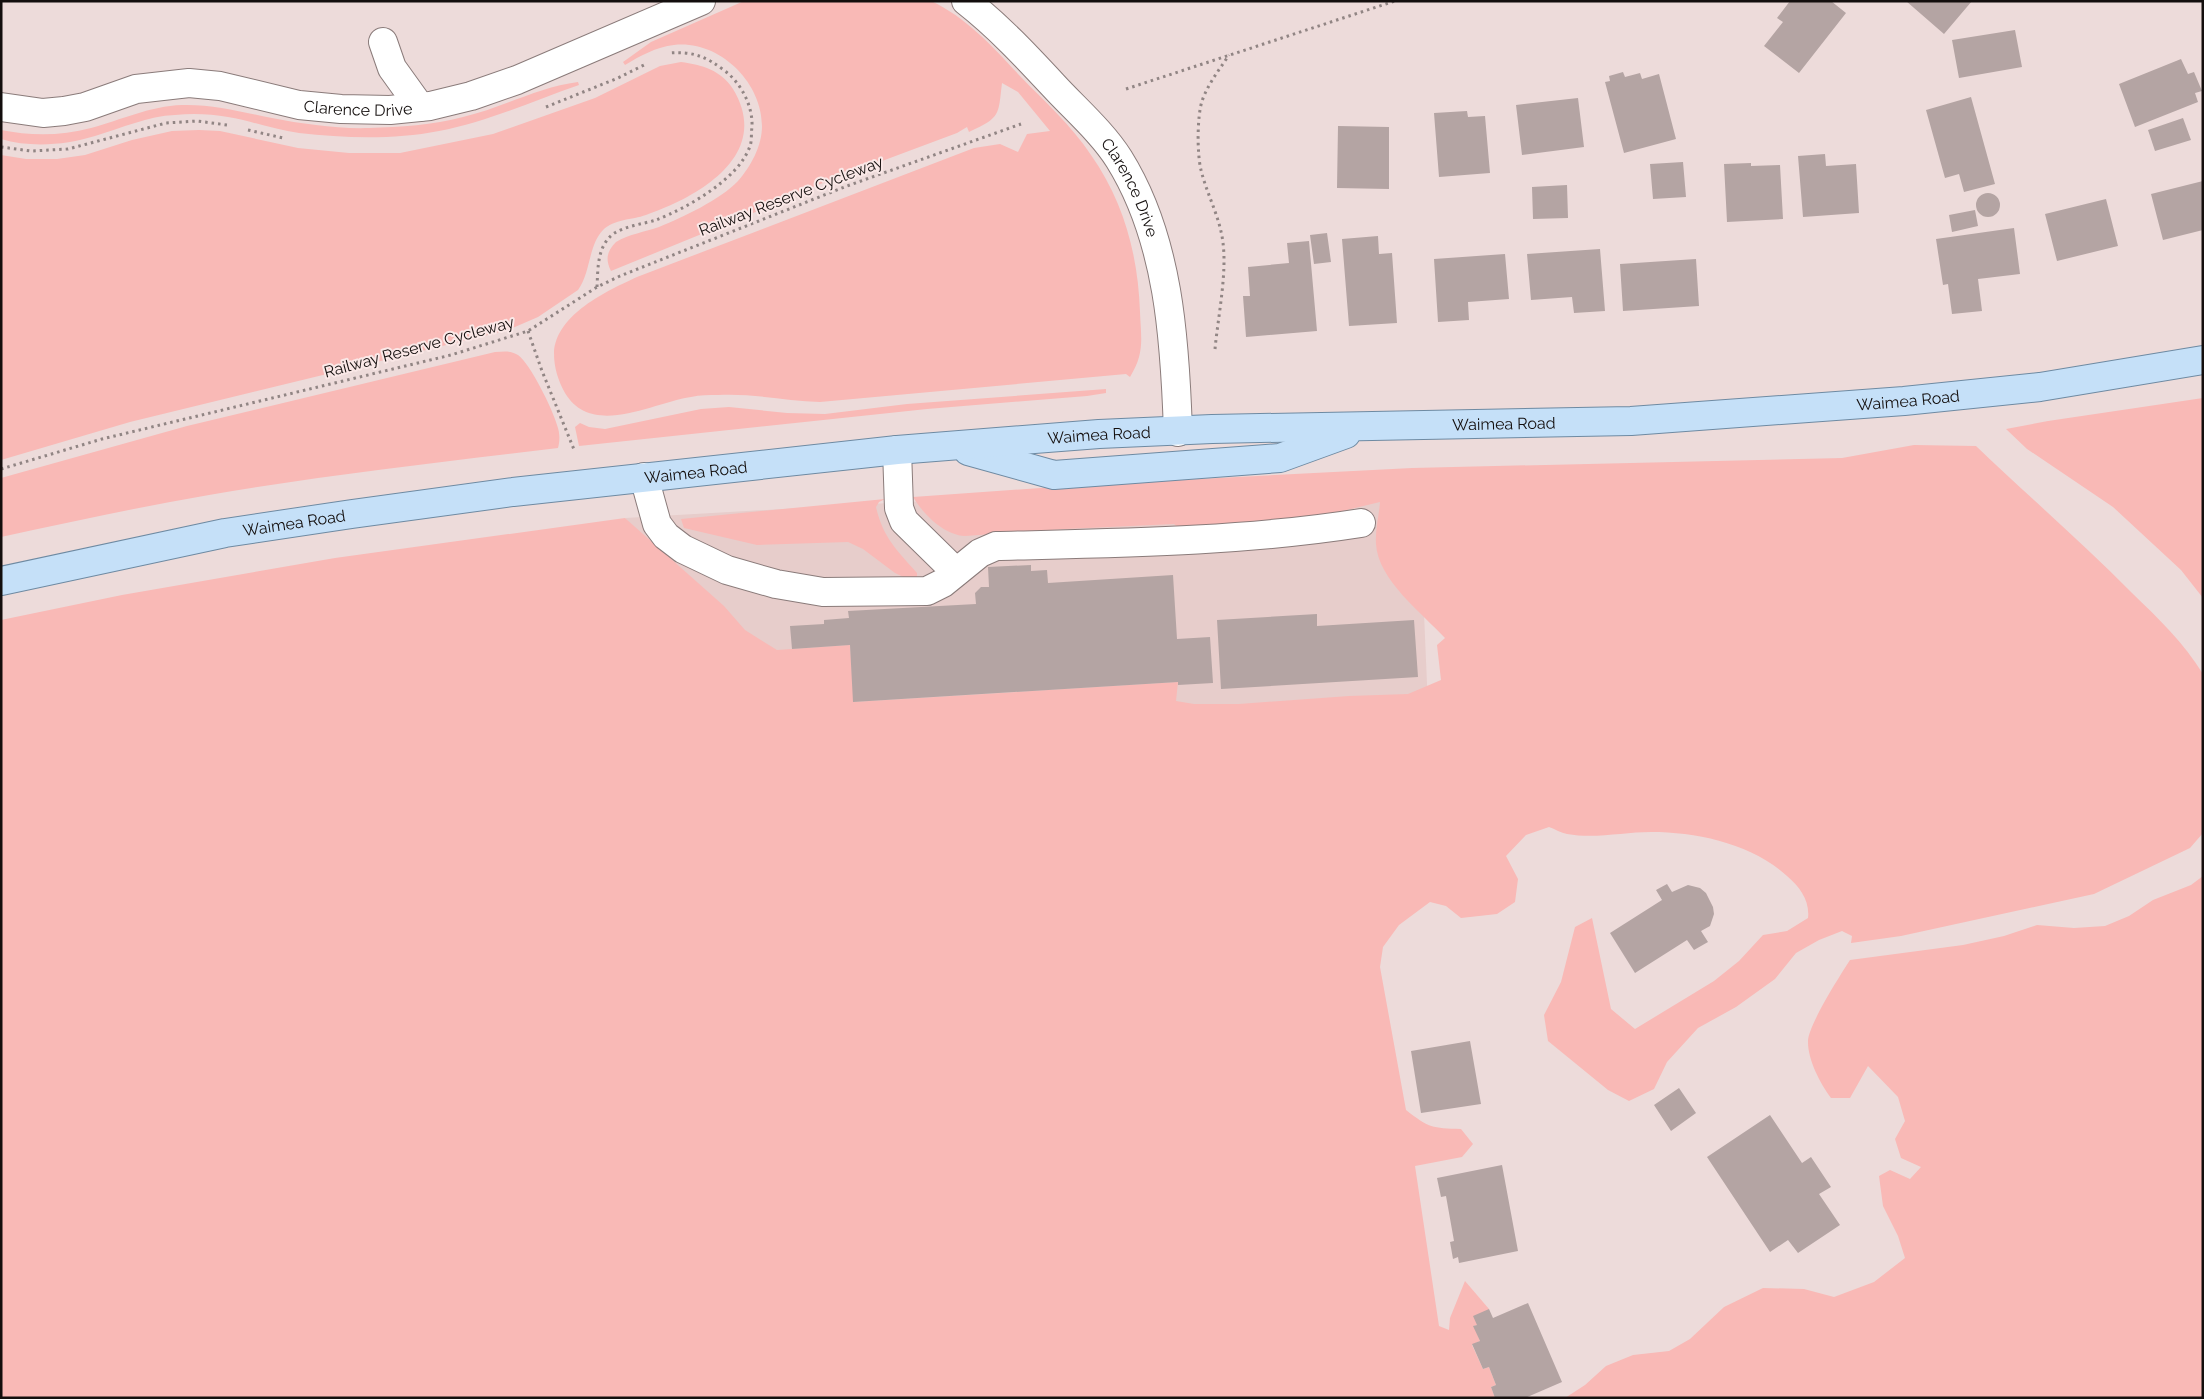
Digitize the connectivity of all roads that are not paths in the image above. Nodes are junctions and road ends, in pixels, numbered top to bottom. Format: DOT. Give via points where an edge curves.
graph roads {
  1 [pos="700,1"];
  2 [pos="966,1"];
  3 [pos="383,42"];
  4 [pos="1,107"];
  5 [pos="420,107"];
  6 [pos="2203,360"];
  7 [pos="1367,427"];
  8 [pos="1178,432"];
  9 [pos="952,446"];
  10 [pos="898,450"];
  11 [pos="644,477"];
  12 [pos="1361,523"];
  13 [pos="956,572"];
  14 [pos="1,581"];
  1 -- 5 [label="street, Clarence Drive" via="517,80 471,96"];
  2 -- 8 [label="street, Clarence Drive" via="986,17 1092,126 1118,158 1144,208 1164,281 1176,380"];
  3 -- 5 [label="street" via="392,68"];
  4 -- 5 [label="street, Clarence Drive" via="64,111 136,89 189,83 220,86 299,105 370,110"];
  6 -- 7 [label="main road, Waimea Road" via="2040,387 1904,401 1631,421"];
  7 -- 8 [label="main road, Waimea Road"];
  7 -- 9 [label="main road" via="1280,458 1054,475"];
  8 -- 9 [label="main road, Waimea Road" via="1099,434"];
  9 -- 10 [label="main road, Waimea Road"];
  10 -- 11 [label="main road, Waimea Road"];
  10 -- 13 [label="street" via="899,508 904,521"];
  11 -- 13 [label="street" via="657,524 666,536 683,549 727,570 776,584 823,592 888,593 927,591"];
  11 -- 14 [label="main road, Waimea Road" via="225,533"];
  12 -- 13 [label="street" via="1183,542 996,546 980,553"];
}
